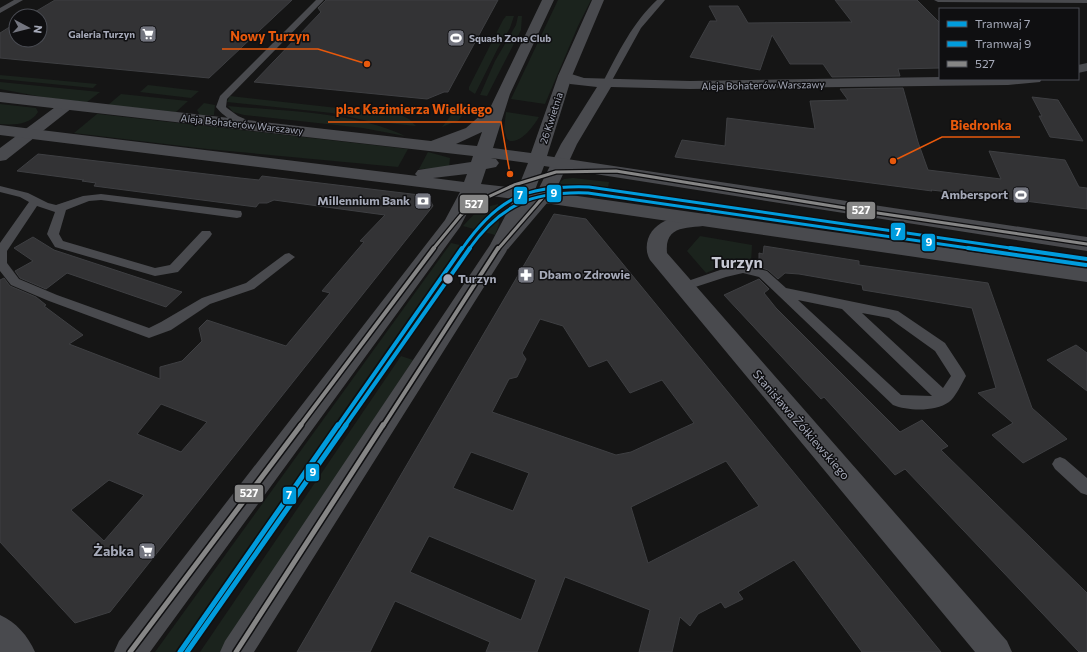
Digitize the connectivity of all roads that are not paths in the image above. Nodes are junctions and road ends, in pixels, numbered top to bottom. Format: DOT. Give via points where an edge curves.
graph roads {
  1 [pos="6,0"];
  2 [pos="19,0"];
  3 [pos="320,0"];
  4 [pos="548,0"];
  5 [pos="598,0"];
  6 [pos="661,0"];
  7 [pos="938,0"];
  8 [pos="1087,1"];
  9 [pos="0,4"];
  10 [pos="0,11"];
  11 [pos="565,76"];
  12 [pos="1024,80"];
  13 [pos="607,82"];
  14 [pos="0,98"];
  15 [pos="67,105"];
  16 [pos="497,109"];
  17 [pos="550,117"];
  18 [pos="253,126"];
  19 [pos="0,130"];
  20 [pos="29,134"];
  21 [pos="421,145"];
  22 [pos="508,155"];
  23 [pos="0,156"];
  24 [pos="481,159"];
  25 [pos="538,160"];
  26 [pos="558,167"];
  27 [pos="393,179"];
  28 [pos="528,186"];
  29 [pos="471,188"];
  30 [pos="0,189"];
  31 [pos="499,191"];
  32 [pos="545,193"];
  33 [pos="35,201"];
  34 [pos="61,210"];
  35 [pos="237,214"];
  36 [pos="710,220"];
  37 [pos="446,232"];
  38 [pos="206,234"];
  39 [pos="1087,244"];
  40 [pos="498,247"];
  41 [pos="290,257"];
  42 [pos="1087,275"];
  43 [pos="684,287"];
  44 [pos="782,292"];
  45 [pos="845,304"];
  46 [pos="944,398"];
  47 [pos="1060,464"];
  48 [pos="1087,488"];
  49 [pos="0,631"];
  50 [pos="19,652"];
  51 [pos="130,652"];
  52 [pos="236,652"];
  53 [pos="996,652"];
  1 -- 9 [label="lane"];
  2 -- 10 [label="lane"];
  3 -- 18 [label="lane" via="223,98 221,107 225,112"];
  4 -- 16 [label="street"];
  5 -- 11 [label="street, 26 Kwietnia"];
  6 -- 13 [label="lane" via="649,13 623,52"];
  7 -- 8 [label="lane"];
  11 -- 13 [label="street, 26 Kwietnia" via="577,82"];
  11 -- 17 [label="street, 26 Kwietnia"];
  12 -- 13 [label="street, Aleja Bohaterów Warszawy" via="690,85"];
  13 -- 26 [label="street" via="579,126"];
  14 -- 15 [label="street, Aleja Bohaterów Warszawy"];
  15 -- 18 [label="street, Aleja Bohaterów Warszawy"];
  15 -- 20 [label="street"];
  16 -- 21 [label="street" via="481,125 464,136"];
  16 -- 22 [label="street" via="500,136"];
  16 -- 24 [label="street"];
  17 -- 22 [label="street" via="529,140"];
  17 -- 25 [label="street, 26 Kwietnia"];
  18 -- 21 [label="street, Aleja Bohaterów Warszawy"];
  19 -- 20 [label="street"];
  20 -- 23 [label="street"];
  20 -- 27 [label="street"];
  21 -- 24 [label="street"];
  22 -- 24 [label="street"];
  22 -- 25 [label="street"];
  22 -- 28 [label="street"];
  24 -- 27 [label="street"];
  24 -- 29 [label="street"];
  24 -- 31 [label="street"];
  25 -- 26 [label="street"];
  25 -- 28 [label="street"];
  26 -- 28 [label="street"];
  26 -- 32 [label="street"];
  26 -- 39 [label="street" via="622,172"];
  27 -- 29 [label="street"];
  28 -- 31 [label="street"];
  28 -- 32 [label="street"];
  28 -- 40 [label="street"];
  29 -- 31 [label="street"];
  29 -- 37 [label="street"];
  30 -- 33 [label="lane" via="24,195"];
  31 -- 37 [label="street" via="475,203"];
  31 -- 40 [label="street" via="504,218"];
  32 -- 36 [label="street" via="572,201"];
  32 -- 40 [label="street"];
  33 -- 34 [label="lane" via="48,208"];
  33 -- 41 [label="lane" via="2,251 1,264 15,282 149,333 166,326 206,301 250,286"];
  34 -- 35 [label="lane" via="86,199 101,198"];
  34 -- 38 [label="lane" via="53,234 59,244 155,272 174,269"];
  36 -- 42 [label="street"];
  36 -- 43 [label="street, Stanisława Żółkiewskiego" via="678,223 656,238 657,255"];
  37 -- 51 [label="street"];
  40 -- 52 [label="street"];
  43 -- 44 [label="lane" via="742,269 763,274"];
  43 -- 53 [label="street, Stanisława Żółkiewskiego"];
  44 -- 45 [label="lane"];
  44 -- 46 [label="lane" via="898,401 929,403"];
  45 -- 46 [label="lane"];
  45 -- 46 [label="lane" via="894,314 940,347 959,376"];
  47 -- 48 [label="lane"];
  49 -- 50 [label="street"];
}
